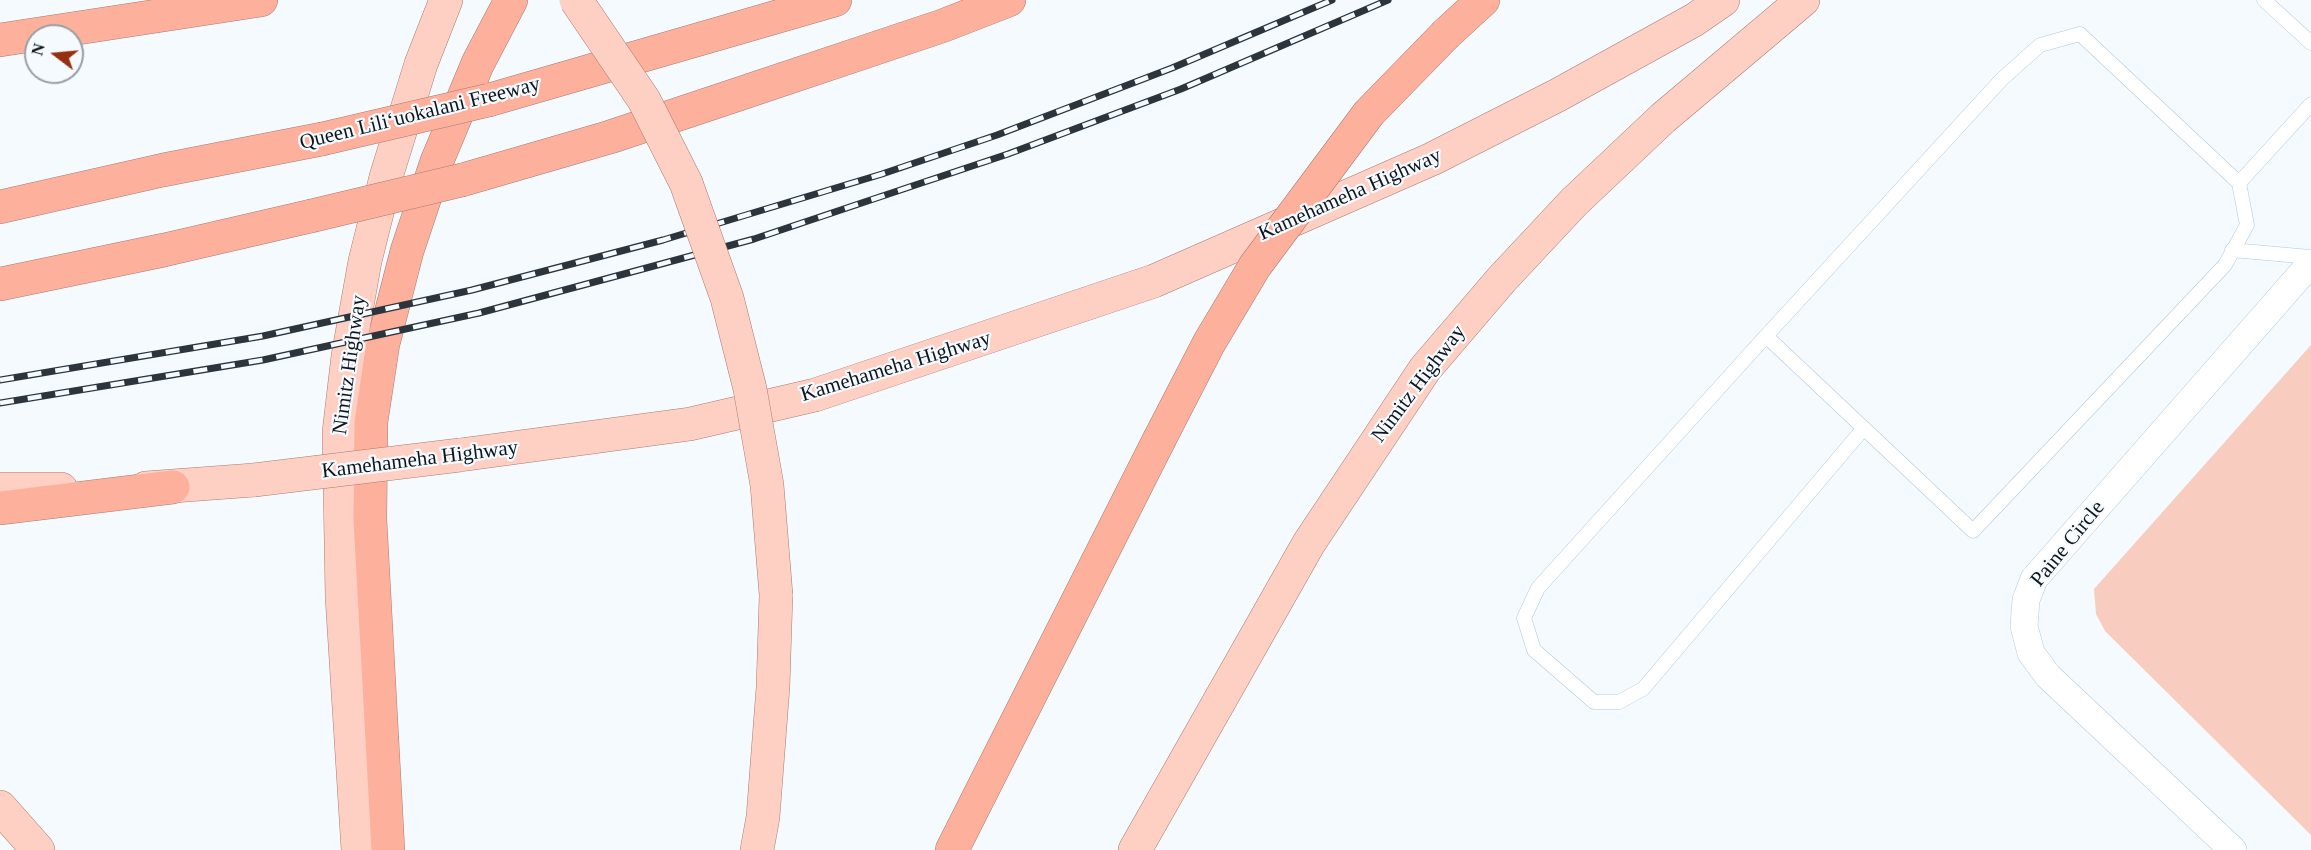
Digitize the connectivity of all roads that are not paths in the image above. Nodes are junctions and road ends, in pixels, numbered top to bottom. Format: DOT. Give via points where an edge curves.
graph roads {
  1 [pos="261,0"];
  2 [pos="446,0"];
  3 [pos="511,0"];
  4 [pos="576,0"];
  5 [pos="835,0"];
  6 [pos="1009,0"];
  7 [pos="1483,0"];
  8 [pos="1723,0"];
  9 [pos="1803,0"];
  10 [pos="2264,0"];
  11 [pos="0,40"];
  12 [pos="2311,43"];
  13 [pos="2311,104"];
  14 [pos="2239,183"];
  15 [pos="0,207"];
  16 [pos="2232,250"];
  17 [pos="2311,256"];
  18 [pos="2311,263"];
  19 [pos="0,284"];
  20 [pos="1766,336"];
  21 [pos="1864,428"];
  22 [pos="173,487"];
  23 [pos="0,489"];
  24 [pos="0,508"];
  25 [pos="0,807"];
  26 [pos="38,850"];
  27 [pos="358,850"];
  28 [pos="388,850"];
  29 [pos="757,850"];
  30 [pos="952,850"];
  31 [pos="1135,850"];
  32 [pos="2233,850"];
  1 -- 11 [label="highway"];
  2 -- 27 [label="main road, Nimitz Highway" via="421,64 370,240 340,421 342,576"];
  3 -- 28 [label="highway" via="478,63 437,161 407,251 383,344 371,422 370,519"];
  4 -- 29 [label="main road, bridge" via="644,100 686,183 727,298 750,389 767,485 776,595 773,687"];
  5 -- 15 [label="highway, Queen Liliʻuokalani Freeway, bridge" via="489,100"];
  6 -- 19 [label="highway, bridge" via="610,137 462,180"];
  7 -- 30 [label="highway, bridge" via="1369,113 1255,266 1209,344"];
  8 -- 22 [label="main road, Kamehameha Highway, bridge" via="1558,95 1432,159 1154,281 815,394 690,424"];
  9 -- 31 [label="main road, Nimitz Highway" via="1663,118 1574,202 1425,369 1310,543"];
  10 -- 12 [label="lane"];
  13 -- 14 [label="lane"];
  14 -- 16 [label="lane" via="2247,225"];
  14 -- 20 [label="lane" via="2080,34 2040,45 2002,79"];
  16 -- 17 [label="lane"];
  16 -- 21 [label="lane" via="2224,265 1973,531"];
  18 -- 32 [label="street, Paine Circle" via="2034,579 2026,600 2024,626 2031,653 2048,676"];
  20 -- 21 [label="lane"];
  20 -- 21 [label="lane" via="1538,588 1524,618 1534,650 1594,702 1619,702 1642,689"];
  22 -- 23 [label="main road, Kamehameha Highway"];
  22 -- 24 [label="highway"];
  25 -- 26 [label="main road"];
}
